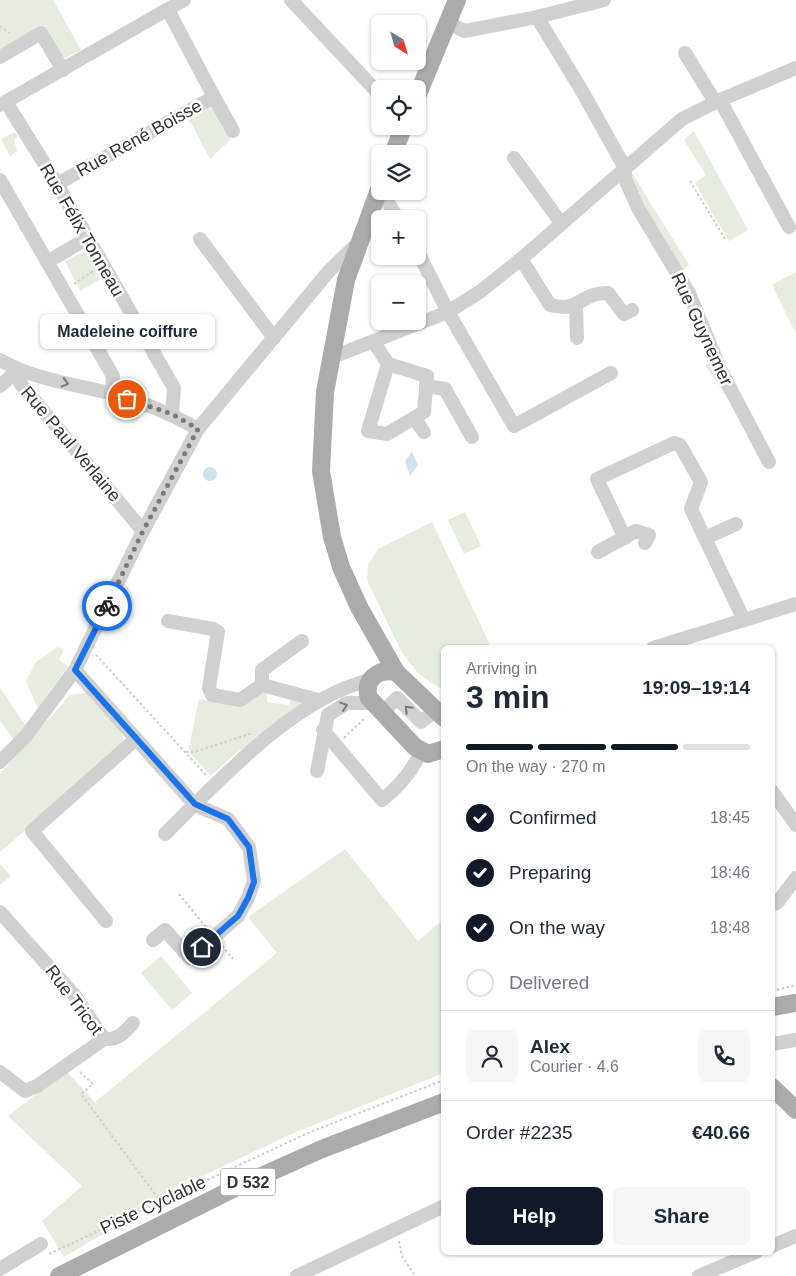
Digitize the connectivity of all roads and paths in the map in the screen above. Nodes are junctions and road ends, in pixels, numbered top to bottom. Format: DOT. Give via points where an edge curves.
graph roads {
  1 [pos="184,0"];
  2 [pos="290,0"];
  3 [pos="457,0"];
  4 [pos="604,0"];
  5 [pos="168,10"];
  6 [pos="537,17"];
  7 [pos="447,23"];
  8 [pos="0,26"];
  9 [pos="22,44"];
  10 [pos="685,53"];
  11 [pos="0,57"];
  12 [pos="796,68"];
  13 [pos="63,70"];
  14 [pos="424,80"];
  15 [pos="371,86"];
  16 [pos="214,97"];
  17 [pos="717,101"];
  18 [pos="3,104"];
  19 [pos="233,131"];
  20 [pos="514,158"];
  21 [pos="625,168"];
  22 [pos="0,180"];
  23 [pos="690,181"];
  24 [pos="57,184"];
  25 [pos="375,200"];
  26 [pos="561,223"];
  27 [pos="789,227"];
  28 [pos="88,238"];
  29 [pos="200,239"];
  30 [pos="725,239"];
  31 [pos="358,242"];
  32 [pos="521,259"];
  33 [pos="47,262"];
  34 [pos="103,264"];
  35 [pos="424,265"];
  36 [pos="329,271"];
  37 [pos="347,276"];
  38 [pos="63,289"];
  39 [pos="309,296"];
  40 [pos="576,305"];
  41 [pos="632,310"];
  42 [pos="448,312"];
  43 [pos="274,338"];
  44 [pos="577,338"];
  45 [pos="374,342"];
  46 [pos="330,358"];
  47 [pos="0,360"];
  48 [pos="388,364"];
  49 [pos="18,370"];
  50 [pos="611,373"];
  51 [pos="0,386"];
  52 [pos="426,386"];
  53 [pos="112,394"];
  54 [pos="172,414"];
  55 [pos="414,418"];
  56 [pos="198,429"];
  57 [pos="424,432"];
  58 [pos="472,437"];
  59 [pos="769,462"];
  60 [pos="736,524"];
  61 [pos="143,531"];
  62 [pos="625,538"];
  63 [pos="705,538"];
  64 [pos="645,543"];
  65 [pos="598,552"];
  66 [pos="796,604"];
  67 [pos="744,620"];
  68 [pos="168,621"];
  69 [pos="302,641"];
  70 [pos="663,645"];
  71 [pos="86,648"];
  72 [pos="384,650"];
  73 [pos="75,670"];
  74 [pos="396,672"];
  75 [pos="262,685"];
  76 [pos="374,692"];
  77 [pos="318,700"];
  78 [pos="441,712"];
  79 [pos="324,727"];
  80 [pos="254,732"];
  81 [pos="136,739"];
  82 [pos="441,750"];
  83 [pos="186,752"];
  84 [pos="421,752"];
  85 [pos="0,762"];
  86 [pos="317,771"];
  87 [pos="215,784"];
  88 [pos="775,795"];
  89 [pos="195,804"];
  90 [pos="796,825"];
  91 [pos="165,834"];
  92 [pos="796,878"];
  93 [pos="775,904"];
  94 [pos="0,912"];
  95 [pos="106,921"];
  96 [pos="153,940"];
  97 [pos="796,985"];
  98 [pos="775,1001"];
  99 [pos="775,1003"];
  100 [pos="796,1003"];
  101 [pos="133,1023"];
  102 [pos="104,1040"];
  103 [pos="796,1040"];
  104 [pos="775,1044"];
  105 [pos="68,1063"];
  106 [pos="0,1072"];
  107 [pos="441,1081"];
  108 [pos="775,1090"];
  109 [pos="441,1103"];
  110 [pos="794,1106"];
  111 [pos="161,1202"];
  112 [pos="441,1207"];
  113 [pos="395,1229"];
  114 [pos="796,1236"];
  115 [pos="775,1245"];
  116 [pos="43,1250"];
  117 [pos="749,1255"];
  118 [pos="0,1269"];
  119 [pos="59,1276"];
  120 [pos="297,1276"];
  121 [pos="415,1276"];
  122 [pos="699,1276"];
  1 -- 5 [label="street"];
  2 -- 15 [label="street"];
  3 -- 7 [label="main road"];
  4 -- 6 [label="street" via="559,7"];
  5 -- 13 [label="street"];
  5 -- 16 [label="street, Rue René Boisse"];
  6 -- 7 [label="street" via="465,31"];
  6 -- 21 [label="street, Rue Guynemer"];
  7 -- 14 [label="main road"];
  8 -- 9 [label="path"];
  9 -- 11 [label="street"];
  9 -- 13 [label="street" via="41,33"];
  10 -- 17 [label="street"];
  12 -- 17 [label="street"];
  13 -- 18 [label="street"];
  16 -- 19 [label="street"];
  16 -- 24 [label="street, Rue René Boisse"];
  17 -- 21 [label="street" via="682,119"];
  17 -- 27 [label="street"];
  18 -- 24 [label="street, Rue Félix Tonneau"];
  20 -- 26 [label="street"];
  21 -- 26 [label="street"];
  21 -- 59 [label="street, Rue Guynemer" via="625,179 638,208 690,293 720,369"];
  22 -- 33 [label="street"];
  23 -- 30 [label="path"];
  24 -- 28 [label="street, Rue Félix Tonneau"];
  25 -- 31 [label="main road"];
  26 -- 32 [label="street"];
  28 -- 33 [label="street"];
  28 -- 34 [label="street, Rue Félix Tonneau"];
  29 -- 43 [label="street"];
  31 -- 36 [label="street"];
  31 -- 37 [label="main road"];
  32 -- 40 [label="street" via="550,305 563,309"];
  32 -- 42 [label="street"];
  33 -- 38 [label="street"];
  34 -- 38 [label="path"];
  34 -- 54 [label="street, Rue Félix Tonneau" via="174,388"];
  35 -- 42 [label="street"];
  36 -- 37 [label="street" via="337,269"];
  36 -- 39 [label="street"];
  37 -- 39 [label="street" via="328,282"];
  37 -- 46 [label="main road"];
  38 -- 53 [label="street" via="113,376"];
  39 -- 43 [label="street"];
  40 -- 41 [label="street" via="594,293 608,293 624,314"];
  40 -- 44 [label="street"];
  42 -- 45 [label="street"];
  42 -- 50 [label="street" via="514,426"];
  43 -- 56 [label="street"];
  45 -- 46 [label="street"];
  45 -- 48 [label="street"];
  46 -- 72 [label="main road" via="322,426 323,488 341,567"];
  47 -- 49 [label="street, Rue Paul Verlaine"];
  48 -- 52 [label="street" via="427,376"];
  48 -- 55 [label="street" via="368,431 387,434"];
  49 -- 51 [label="street"];
  49 -- 53 [label="street, one-way"];
  49 -- 61 [label="street, Rue Paul Verlaine" via="20,383"];
  52 -- 55 [label="street" via="424,412"];
  52 -- 58 [label="street" via="446,389"];
  53 -- 54 [label="street"];
  54 -- 56 [label="street"];
  55 -- 57 [label="street"];
  56 -- 61 [label="street"];
  60 -- 63 [label="street"];
  61 -- 71 [label="street"];
  62 -- 63 [label="street" via="596,479 674,442 680,445 701,482 691,509"];
  62 -- 64 [label="street" via="636,531 649,534"];
  62 -- 65 [label="street"];
  63 -- 67 [label="street"];
  66 -- 67 [label="street"];
  67 -- 70 [label="street"];
  68 -- 75 [label="street" via="218,632 209,688 212,695 240,700"];
  69 -- 75 [label="street" via="262,670"];
  71 -- 73 [label="street"];
  71 -- 83 [label="path" via="96,654"];
  72 -- 74 [label="main road"];
  72 -- 76 [label="main road"];
  73 -- 81 [label="street"];
  73 -- 85 [label="street" via="26,736"];
  74 -- 76 [label="main road" via="384,671"];
  74 -- 78 [label="main road"];
  75 -- 77 [label="street"];
  76 -- 77 [label="street" via="342,688"];
  78 -- 76 [label="street, one-way" via="421,722 397,698"];
  79 -- 76 [label="street, one-way" via="328,714"];
  76 -- 84 [label="main road"];
  77 -- 87 [label="street" via="237,761"];
  79 -- 84 [label="street" via="382,800 406,777"];
  79 -- 86 [label="street"];
  80 -- 83 [label="path"];
  81 -- 89 [label="street"];
  81 -- 95 [label="street" via="32,831"];
  82 -- 84 [label="main road" via="428,754"];
  83 -- 87 [label="path"];
  87 -- 89 [label="street"];
  88 -- 90 [label="street"];
  89 -- 91 [label="street"];
  89 -- 96 [label="street" via="232,823 249,847 254,882 238,916 190,958 165,930"];
  92 -- 93 [label="street"];
  94 -- 102 [label="street, Rue Tricot" via="75,996"];
  97 -- 98 [label="path"];
  99 -- 100 [label="main road"];
  101 -- 102 [label="street" via="123,1035 114,1040"];
  102 -- 105 [label="street, Rue Tricot"];
  103 -- 104 [label="street"];
  105 -- 106 [label="street, Rue Tricot" via="25,1091"];
  105 -- 111 [label="path" via="93,1084 81,1094"];
  107 -- 111 [label="path, Piste Cyclable" via="310,1132"];
  108 -- 110 [label="main road"];
  109 -- 119 [label="main road, D 532" via="280,1167"];
  111 -- 116 [label="path, Piste Cyclable"];
  112 -- 113 [label="street"];
  113 -- 120 [label="street"];
  113 -- 121 [label="path" via="402,1256"];
  114 -- 115 [label="street"];
  116 -- 118 [label="street"];
  117 -- 122 [label="street"];
}
